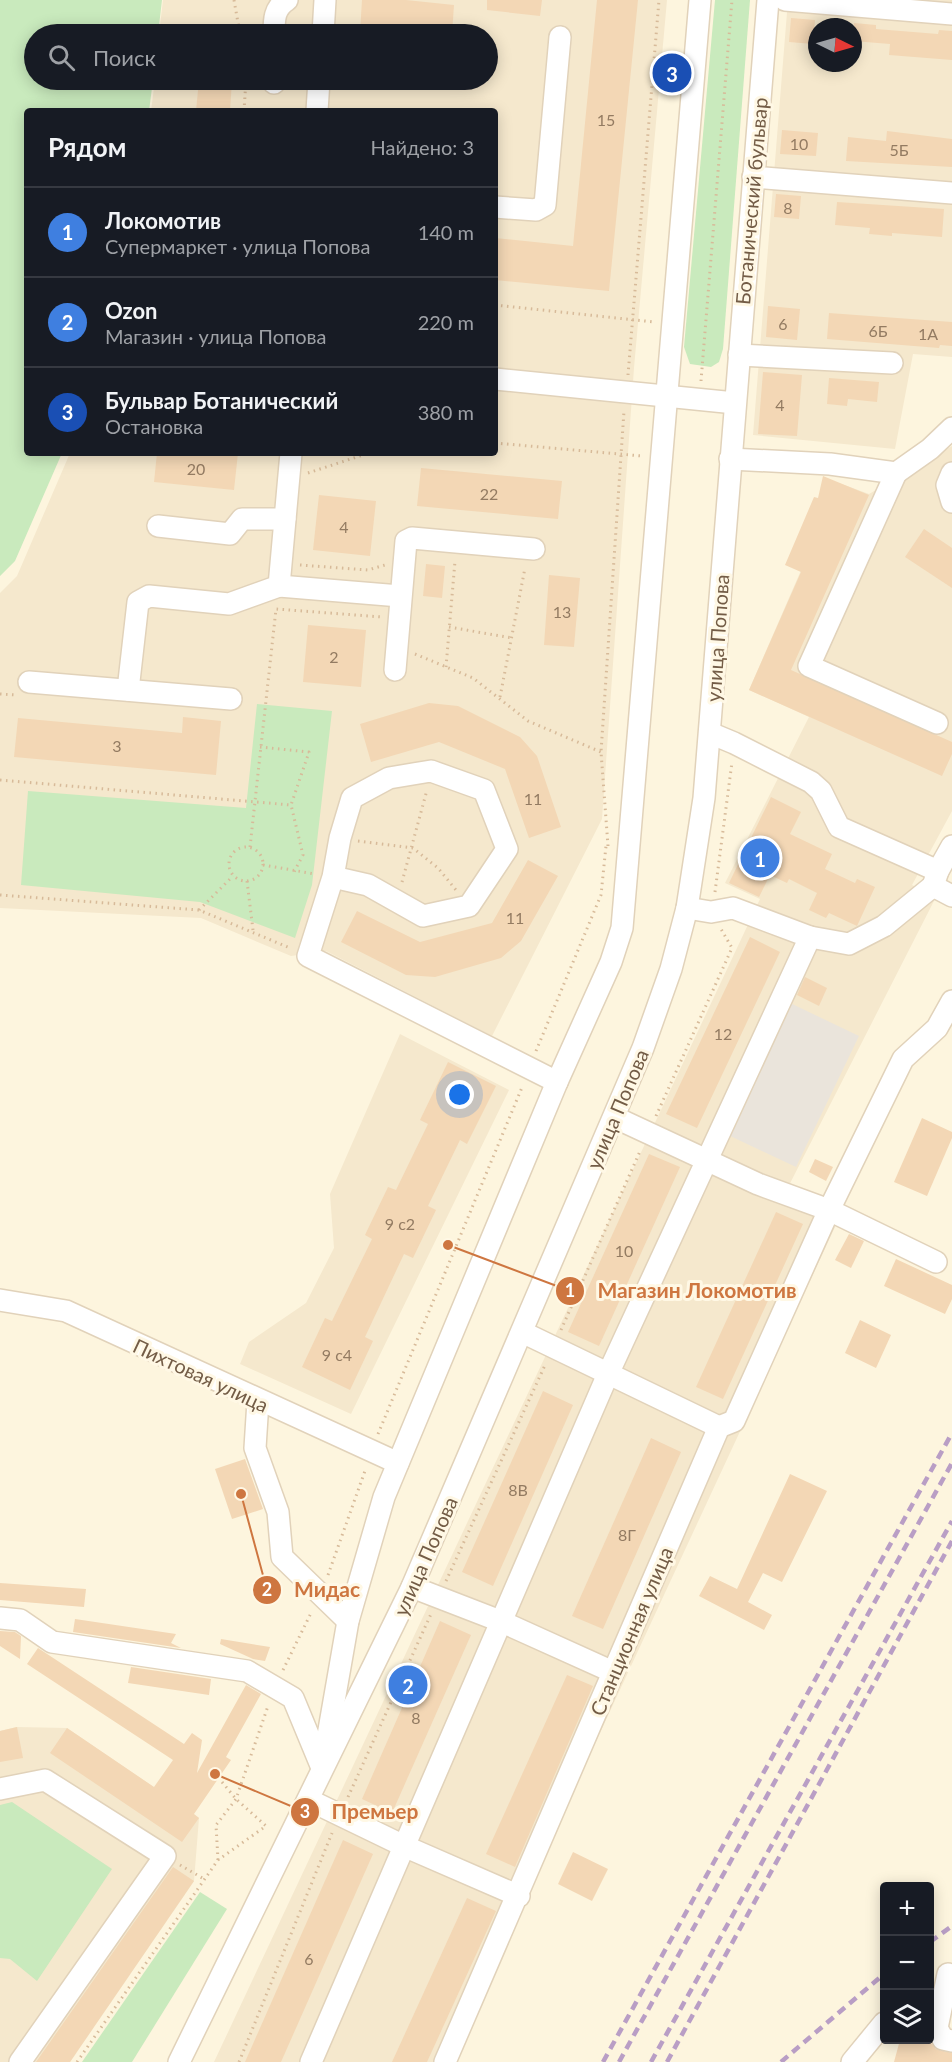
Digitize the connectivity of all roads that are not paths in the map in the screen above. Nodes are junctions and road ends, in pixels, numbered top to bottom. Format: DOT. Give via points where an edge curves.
graph roads {
  1 [pos="287,0"];
  2 [pos="325,0"];
  3 [pos="700,0"];
  4 [pos="768,0"];
  5 [pos="785,0"];
  6 [pos="952,14"];
  7 [pos="274,24"];
  8 [pos="323,24"];
  9 [pos="560,37"];
  10 [pos="318,90"];
  11 [pos="317,108"];
  12 [pos="753,177"];
  13 [pos="952,193"];
  14 [pos="498,207"];
  15 [pos="739,355"];
  16 [pos="892,363"];
  17 [pos="498,379"];
  18 [pos="666,396"];
  19 [pos="735,403"];
  20 [pos="952,428"];
  21 [pos="930,449"];
  22 [pos="291,456"];
  23 [pos="730,459"];
  24 [pos="952,465"];
  25 [pos="896,473"];
  26 [pos="952,473"];
  27 [pos="952,502"];
  28 [pos="285,519"];
  29 [pos="158,526"];
  30 [pos="530,548"];
  31 [pos="279,586"];
  32 [pos="400,596"];
  33 [pos="395,670"];
  34 [pos="29,682"];
  35 [pos="128,690"];
  36 [pos="231,699"];
  37 [pos="937,723"];
  38 [pos="710,733"];
  39 [pos="952,846"];
  40 [pos="333,877"];
  41 [pos="935,878"];
  42 [pos="952,896"];
  43 [pos="687,908"];
  44 [pos="810,937"];
  45 [pos="952,1001"];
  46 [pos="557,1082"];
  47 [pos="614,1117"];
  48 [pos="707,1160"];
  49 [pos="829,1210"];
  50 [pos="936,1262"];
  51 [pos="0,1300"];
  52 [pos="522,1332"];
  53 [pos="608,1374"];
  54 [pos="258,1401"];
  55 [pos="719,1427"];
  56 [pos="398,1463"];
  57 [pos="412,1587"];
  58 [pos="0,1618"];
  59 [pos="348,1621"];
  60 [pos="500,1621"];
  61 [pos="613,1672"];
  62 [pos="323,1768"];
  63 [pos="0,1789"];
  64 [pos="309,1800"];
  65 [pos="404,1846"];
  66 [pos="519,1896"];
  67 [pos="952,1975"];
  68 [pos="880,2029"];
  69 [pos="952,2041"];
  70 [pos="20,2062"];
  71 [pos="179,2062"];
  72 [pos="311,2062"];
  73 [pos="445,2062"];
  74 [pos="852,2062"];
  1 -- 7 [label="street" via="280,4"];
  2 -- 8 [label="street"];
  3 -- 18 [label="street"];
  4 -- 12 [label="street, Ботанический бульвар"];
  5 -- 6 [label="street"];
  9 -- 14 [label="street" via="544,205 536,210"];
  10 -- 11 [label="street"];
  12 -- 13 [label="street"];
  12 -- 15 [label="street, Ботанический бульвар"];
  15 -- 16 [label="street"];
  15 -- 19 [label="street, Ботанический бульвар"];
  17 -- 18 [label="street"];
  18 -- 19 [label="street"];
  18 -- 46 [label="street, улица Попова" via="622,928 611,962"];
  19 -- 23 [label="street, улица Попова"];
  20 -- 21 [label="street"];
  21 -- 24 [label="street"];
  21 -- 25 [label="street"];
  22 -- 28 [label="street"];
  23 -- 25 [label="street" via="830,464"];
  23 -- 38 [label="street, улица Попова"];
  25 -- 37 [label="street" via="809,666"];
  26 -- 27 [label="street" via="947,485"];
  28 -- 29 [label="street" via="242,519 230,534"];
  28 -- 31 [label="street"];
  30 -- 32 [label="street" via="412,538 406,541"];
  31 -- 32 [label="street"];
  31 -- 35 [label="street" via="229,604 149,596 138,602"];
  32 -- 33 [label="street"];
  34 -- 35 [label="street"];
  35 -- 36 [label="street"];
  38 -- 41 [label="street" via="811,782 821,791 838,827"];
  38 -- 43 [label="street, улица Попова"];
  39 -- 41 [label="street"];
  40 -- 40 [label="street" via="369,885 423,916 469,906 507,849 484,790 431,771 389,778 352,798"];
  40 -- 46 [label="street" via="308,956"];
  41 -- 42 [label="street"];
  41 -- 44 [label="street" via="884,926 849,944"];
  43 -- 44 [label="street" via="711,912 733,908"];
  43 -- 47 [label="street, улица Попова" via="671,969"];
  44 -- 48 [label="street"];
  45 -- 49 [label="street, Станционная улица" via="937,1028 903,1059"];
  46 -- 56 [label="street, улица Попова"];
  47 -- 48 [label="street"];
  47 -- 52 [label="street, улица Попова"];
  48 -- 49 [label="street"];
  48 -- 53 [label="street"];
  49 -- 50 [label="street"];
  49 -- 55 [label="street, Станционная улица" via="734,1421"];
  51 -- 54 [label="street, Пихтовая улица" via="66,1311"];
  52 -- 53 [label="street"];
  52 -- 57 [label="street, улица Попова"];
  53 -- 55 [label="street"];
  53 -- 60 [label="street"];
  54 -- 56 [label="street, Пихтовая улица"];
  54 -- 59 [label="street" via="255,1448 278,1512 282,1557"];
  55 -- 61 [label="street, Станционная улица"];
  56 -- 59 [label="street, улица Попова" via="384,1497"];
  57 -- 60 [label="street"];
  57 -- 62 [label="street, улица Попова"];
  58 -- 62 [label="street" via="20,1620 52,1642 247,1671 293,1698"];
  59 -- 62 [label="street, улица Попова"];
  60 -- 61 [label="street"];
  60 -- 65 [label="street"];
  61 -- 66 [label="street, Станционная улица"];
  62 -- 64 [label="street, улица Попова"];
  63 -- 70 [label="street" via="45,1780 165,1856"];
  64 -- 65 [label="street"];
  64 -- 71 [label="street, улица Попова"];
  65 -- 66 [label="street"];
  65 -- 72 [label="street"];
  66 -- 73 [label="street, Станционная улица"];
  67 -- 69 [label="street" via="948,1974 937,2028 944,2039"];
  68 -- 74 [label="street"];
}
